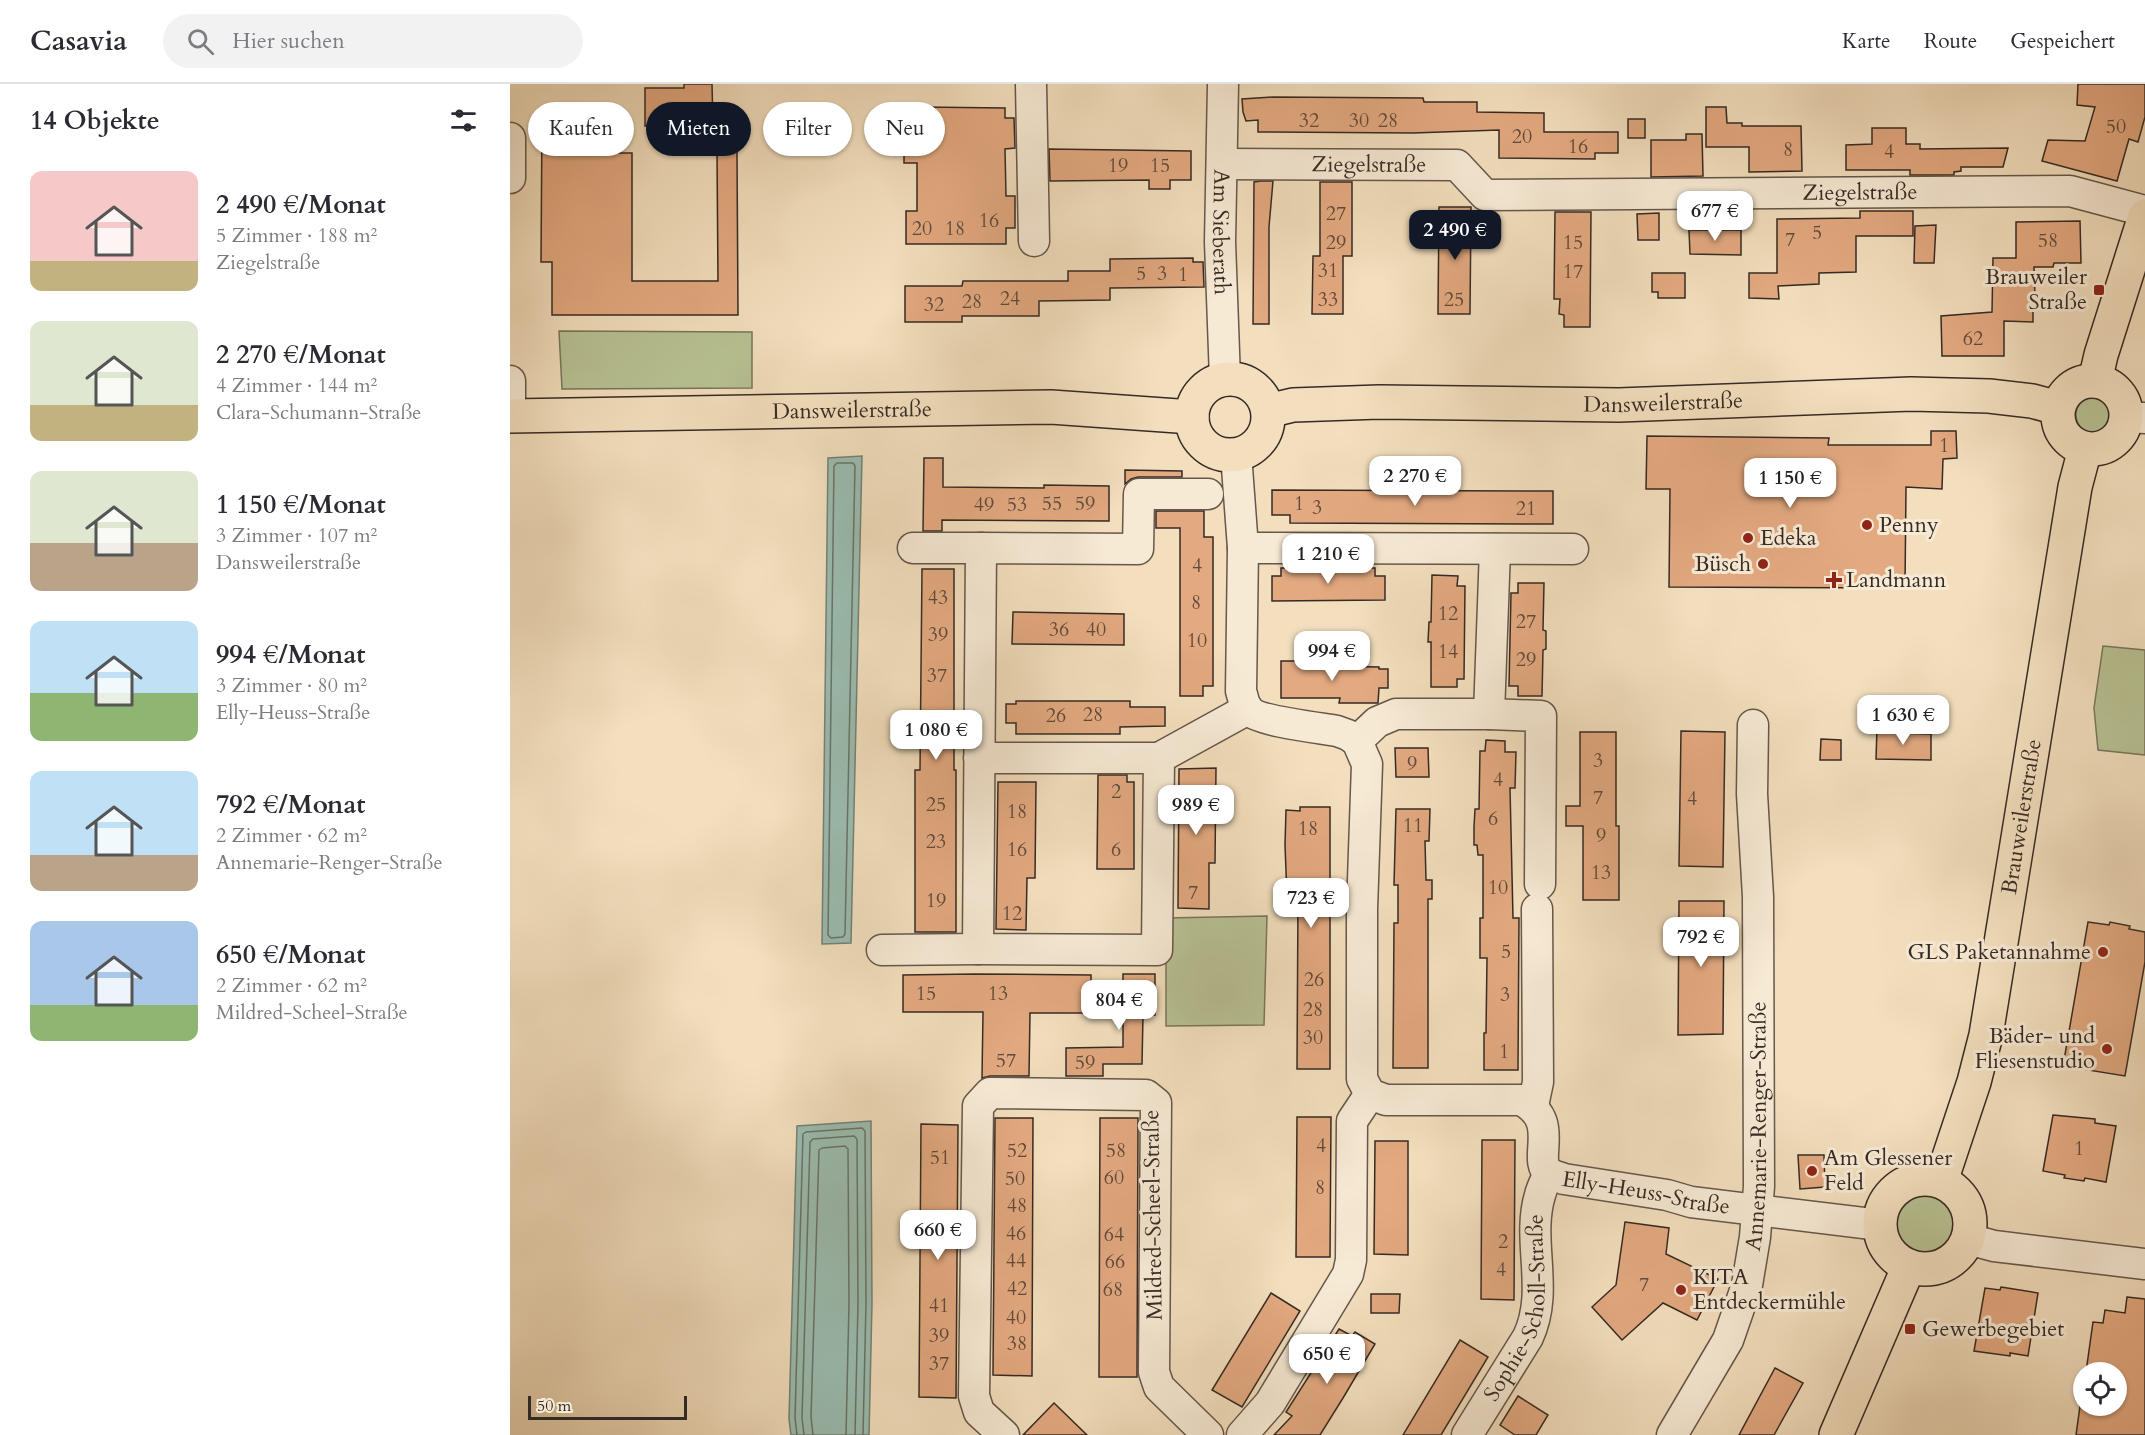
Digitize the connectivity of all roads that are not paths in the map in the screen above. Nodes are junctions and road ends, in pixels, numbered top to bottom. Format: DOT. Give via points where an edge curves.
graph roads {
  1 [pos="1030,84"];
  2 [pos="1223,84"];
  3 [pos="510,138"];
  4 [pos="1223,164"];
  5 [pos="510,178"];
  6 [pos="2145,214"];
  7 [pos="1034,241"];
  8 [pos="1225,380"];
  9 [pos="510,381"];
  10 [pos="2095,381"];
  11 [pos="2058,408"];
  12 [pos="1268,411"];
  13 [pos="510,416"];
  14 [pos="1192,417"];
  15 [pos="2135,418"];
  16 [pos="2085,449"];
  17 [pos="1236,454"];
  18 [pos="1208,494"];
  19 [pos="913,548"];
  20 [pos="981,548"];
  21 [pos="1243,548"];
  22 [pos="1495,549"];
  23 [pos="1573,549"];
  24 [pos="1248,710"];
  25 [pos="1489,714"];
  26 [pos="1753,725"];
  27 [pos="1357,741"];
  28 [pos="979,758"];
  29 [pos="1159,758"];
  30 [pos="978,949"];
  31 [pos="882,950"];
  32 [pos="1371,1094"];
  33 [pos="1533,1106"];
  34 [pos="1549,1173"];
  35 [pos="1941,1181"];
  36 [pos="1758,1211"];
  37 [pos="1880,1225"];
  38 [pos="1968,1239"];
  39 [pos="2145,1264"];
  40 [pos="1909,1266"];
  41 [pos="1004,1435"];
  42 [pos="1208,1435"];
  43 [pos="1242,1435"];
  44 [pos="1467,1435"];
  45 [pos="1672,1435"];
  46 [pos="1836,1435"];
  1 -- 7 [label="street"];
  2 -- 4 [label="street, Am Sieberath"];
  3 -- 5 [label="street"];
  4 -- 6 [label="street, Ziegelstraße" via="1457,165 1485,195 2070,191"];
  4 -- 8 [label="street, Am Sieberath" via="1220,242"];
  6 -- 10 [label="main road"];
  8 -- 12 [label="main road" via="1248,383 1264,399"];
  8 -- 14 [label="main road" via="1198,396"];
  9 -- 13 [label="street"];
  10 -- 11 [label="main road" via="2068,391"];
  10 -- 15 [label="main road" via="2114,390"];
  11 -- 12 [label="main road, Dansweilerstraße" via="1989,396 1911,394 1619,405 1379,402 1293,405"];
  11 -- 16 [label="main road" via="2061,430 2067,439"];
  12 -- 17 [label="main road" via="1264,434 1257,444"];
  13 -- 14 [label="main road, Dansweilerstraße" via="1051,407"];
  14 -- 17 [label="main road" via="1198,438 1206,446 1226,455"];
  15 -- 16 [label="main road" via="2108,446"];
  16 -- 35 [label="main road, Brauweilerstraße" via="2070,517 1986,1035"];
  17 -- 21 [label="street"];
  18 -- 20 [label="street" via="1139,494 1138,549"];
  19 -- 20 [label="street"];
  20 -- 28 [label="street"];
  21 -- 22 [label="street"];
  21 -- 24 [label="street" via="1242,691"];
  22 -- 23 [label="street"];
  22 -- 25 [label="street"];
  24 -- 27 [label="street" via="1260,718 1337,731"];
  24 -- 29 [label="street"];
  25 -- 27 [label="street" via="1395,714 1377,722"];
  25 -- 33 [label="street" via="1541,716 1538,1082"];
  26 -- 36 [label="street, Annemarie-Renger-Straße" via="1752,794 1758,897"];
  27 -- 32 [label="street" via="1367,764 1362,1079"];
  28 -- 29 [label="street"];
  28 -- 30 [label="street"];
  29 -- 30 [label="street" via="1157,950"];
  30 -- 31 [label="street"];
  32 -- 33 [label="street" via="1386,1100 1521,1100"];
  32 -- 43 [label="street" via="1352,1121 1348,1274 1270,1403"];
  33 -- 34 [label="street, Elly-Heuss-Straße" via="1544,1122 1544,1165"];
  34 -- 36 [label="street, Elly-Heuss-Straße" via="1564,1179"];
  34 -- 44 [label="street, Sophie-Scholl-Straße" via="1536,1216 1538,1307 1534,1323"];
  35 -- 37 [label="main road" via="1907,1183 1893,1193 1883,1208"];
  35 -- 38 [label="main road" via="1953,1188 1969,1211"];
  36 -- 37 [label="street, Elly-Heuss-Straße"];
  36 -- 45 [label="street, Annemarie-Renger-Straße" via="1747,1285 1728,1340"];
  37 -- 40 [label="main road" via="1886,1245 1899,1261"];
  38 -- 39 [label="street" via="2017,1249"];
  38 -- 40 [label="main road" via="1962,1250 1944,1265 1933,1269"];
  40 -- 46 [label="main road"];
  41 -- 42 [label="street, Mildred-Scheel-Straße" via="979,1412 974,1396 978,1106 990,1093 1146,1095 1156,1103 1154,1372 1159,1386"];
}
